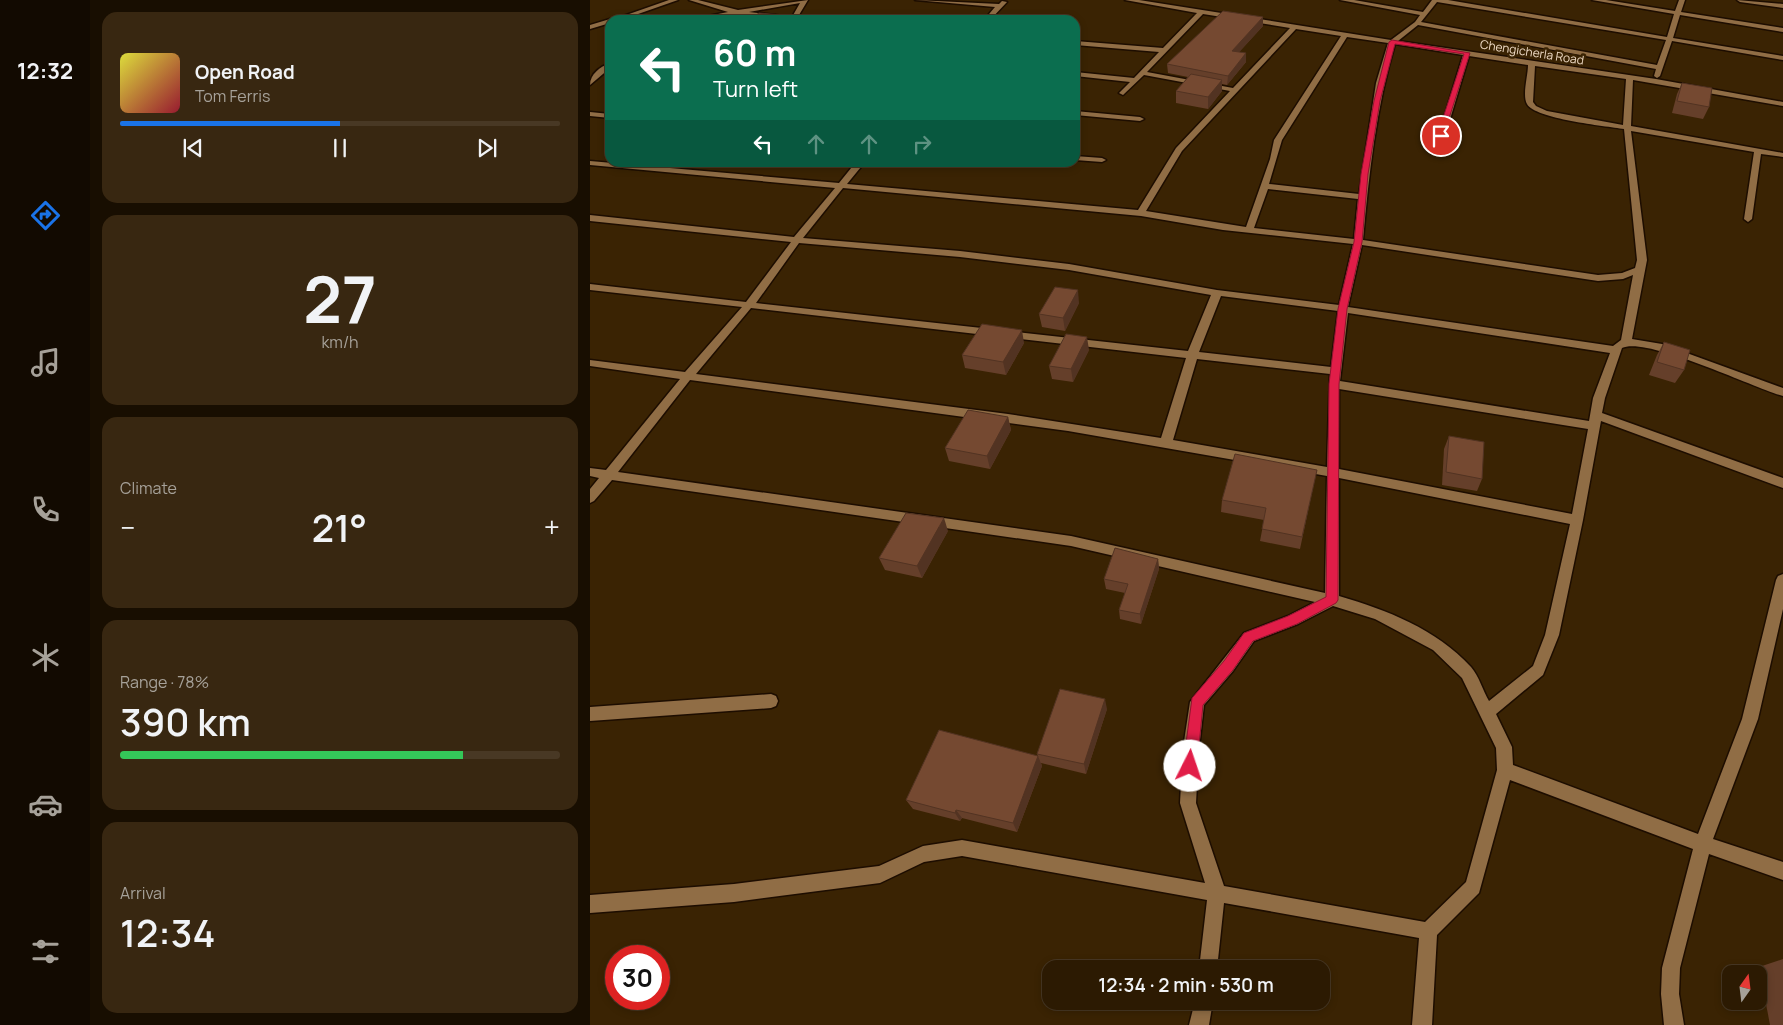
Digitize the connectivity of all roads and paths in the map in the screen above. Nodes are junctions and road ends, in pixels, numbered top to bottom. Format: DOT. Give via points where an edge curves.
graph roads {
  1 [pos="675,0"];
  2 [pos="692,0"];
  3 [pos="804,0"];
  4 [pos="918,0"];
  5 [pos="932,0"];
  6 [pos="1006,0"];
  7 [pos="1128,0"];
  8 [pos="1342,0"];
  9 [pos="1436,0"];
  10 [pos="1595,0"];
  11 [pos="1682,0"];
  12 [pos="1740,0"];
  13 [pos="1146,2"];
  14 [pos="1000,6"];
  15 [pos="1783,6"];
  16 [pos="731,12"];
  17 [pos="1201,12"];
  18 [pos="1678,13"];
  19 [pos="630,15"];
  20 [pos="716,15"];
  21 [pos="758,15"];
  22 [pos="796,15"];
  23 [pos="992,15"];
  24 [pos="1421,18"];
  25 [pos="605,22"];
  26 [pos="590,27"];
  27 [pos="1294,27"];
  28 [pos="1783,30"];
  29 [pos="1345,35"];
  30 [pos="1670,39"];
  31 [pos="1392,42"];
  32 [pos="1080,43"];
  33 [pos="1164,50"];
  34 [pos="1467,53"];
  35 [pos="1783,58"];
  36 [pos="1532,64"];
  37 [pos="1660,68"];
  38 [pos="605,69"];
  39 [pos="598,73"];
  40 [pos="1144,73"];
  41 [pos="590,74"];
  42 [pos="605,74"];
  43 [pos="1080,74"];
  44 [pos="1630,77"];
  45 [pos="1136,80"];
  46 [pos="1656,81"];
  47 [pos="590,83"];
  48 [pos="1235,90"];
  49 [pos="1122,93"];
  50 [pos="1783,104"];
  51 [pos="1080,113"];
  52 [pos="590,114"];
  53 [pos="605,116"];
  54 [pos="1140,119"];
  55 [pos="1627,126"];
  56 [pos="1441,136"];
  57 [pos="1758,150"];
  58 [pos="1783,155"];
  59 [pos="1080,158"];
  60 [pos="1102,160"];
  61 [pos="590,163"];
  62 [pos="605,164"];
  63 [pos="634,167"];
  64 [pos="857,167"];
  65 [pos="841,186"];
  66 [pos="1265,186"];
  67 [pos="1362,198"];
  68 [pos="1141,213"];
  69 [pos="590,218"];
  70 [pos="1748,219"];
  71 [pos="1249,230"];
  72 [pos="797,240"];
  73 [pos="1358,242"];
  74 [pos="1639,270"];
  75 [pos="590,287"];
  76 [pos="1217,293"];
  77 [pos="748,306"];
  78 [pos="1343,309"];
  79 [pos="1626,342"];
  80 [pos="1616,350"];
  81 [pos="1192,356"];
  82 [pos="590,363"];
  83 [pos="687,377"];
  84 [pos="1335,377"];
  85 [pos="1783,392"];
  86 [pos="1596,421"];
  87 [pos="1166,442"];
  88 [pos="1333,470"];
  89 [pos="590,472"];
  90 [pos="609,474"];
  91 [pos="1783,483"];
  92 [pos="590,498"];
  93 [pos="1576,520"];
  94 [pos="1783,580"];
  95 [pos="1332,600"];
  96 [pos="771,701"];
  97 [pos="1487,712"];
  98 [pos="590,714"];
  99 [pos="1505,770"];
  100 [pos="1703,844"];
  101 [pos="1783,871"];
  102 [pos="1217,892"];
  103 [pos="590,904"];
  104 [pos="1428,932"];
  105 [pos="1209,960"];
  106 [pos="1202,1010"];
  107 [pos="1199,1025"];
  108 [pos="1422,1025"];
  109 [pos="1674,1025"];
  1 -- 19 [label="street"];
  2 -- 16 [label="street"];
  3 -- 16 [label="street"];
  3 -- 22 [label="street"];
  4 -- 5 [label="street"];
  5 -- 14 [label="street"];
  6 -- 14 [label="street"];
  7 -- 13 [label="street, Chengicherla Road"];
  8 -- 24 [label="street"];
  9 -- 24 [label="street"];
  9 -- 30 [label="street"];
  10 -- 18 [label="street"];
  11 -- 18 [label="street"];
  12 -- 15 [label="street"];
  13 -- 17 [label="street, Chengicherla Road"];
  14 -- 23 [label="street"];
  16 -- 20 [label="street"];
  16 -- 21 [label="street"];
  17 -- 27 [label="street, Chengicherla Road"];
  17 -- 33 [label="street"];
  18 -- 28 [label="street"];
  18 -- 30 [label="street"];
  24 -- 31 [label="street"];
  24 -- 37 [label="street"];
  25 -- 26 [label="street"];
  27 -- 29 [label="street, Chengicherla Road"];
  27 -- 48 [label="street"];
  29 -- 31 [label="street, Chengicherla Road"];
  29 -- 66 [label="street" via="1278,140"];
  30 -- 35 [label="street"];
  30 -- 37 [label="street"];
  31 -- 34 [label="street, Chengicherla Road"];
  31 -- 67 [label="street" via="1380,83"];
  32 -- 33 [label="street"];
  33 -- 40 [label="street"];
  34 -- 36 [label="street, Chengicherla Road"];
  34 -- 56 [label="street"];
  36 -- 44 [label="street, Chengicherla Road"];
  36 -- 55 [label="street" via="1528,102 1533,108 1545,113"];
  37 -- 46 [label="street"];
  38 -- 39 [label="street"];
  39 -- 41 [label="street"];
  39 -- 42 [label="street"];
  39 -- 47 [label="street"];
  40 -- 45 [label="street"];
  40 -- 48 [label="street"];
  43 -- 45 [label="street"];
  44 -- 46 [label="street, Chengicherla Road"];
  44 -- 55 [label="street"];
  45 -- 49 [label="street"];
  46 -- 50 [label="street, Chengicherla Road"];
  48 -- 68 [label="street" via="1179,150"];
  51 -- 54 [label="street"];
  52 -- 53 [label="street"];
  55 -- 57 [label="street"];
  55 -- 74 [label="street" via="1642,260"];
  57 -- 58 [label="street"];
  57 -- 70 [label="street"];
  59 -- 60 [label="street"];
  61 -- 62 [label="street"];
  63 -- 65 [label="street"];
  64 -- 65 [label="street"];
  65 -- 68 [label="street"];
  65 -- 72 [label="street"];
  66 -- 67 [label="street"];
  66 -- 71 [label="street"];
  67 -- 73 [label="street"];
  68 -- 71 [label="street"];
  69 -- 72 [label="street"];
  71 -- 73 [label="street"];
  72 -- 76 [label="street" via="1069,267"];
  72 -- 77 [label="street"];
  73 -- 74 [label="street" via="1598,278 1623,276"];
  73 -- 78 [label="street"];
  74 -- 79 [label="street"];
  75 -- 77 [label="street"];
  76 -- 78 [label="street"];
  76 -- 81 [label="street"];
  77 -- 81 [label="street"];
  77 -- 83 [label="street"];
  78 -- 80 [label="street"];
  78 -- 84 [label="street"];
  79 -- 80 [label="street"];
  79 -- 85 [label="street" via="1658,346"];
  80 -- 86 [label="street" via="1603,384"];
  81 -- 84 [label="street"];
  81 -- 87 [label="street"];
  82 -- 83 [label="street"];
  83 -- 87 [label="street"];
  83 -- 90 [label="street"];
  84 -- 86 [label="street"];
  84 -- 88 [label="street"];
  86 -- 91 [label="street"];
  86 -- 93 [label="street"];
  87 -- 88 [label="street"];
  88 -- 93 [label="street"];
  88 -- 95 [label="street"];
  89 -- 90 [label="street"];
  90 -- 92 [label="street"];
  90 -- 95 [label="street" via="1071,541"];
  93 -- 97 [label="street" via="1552,635 1538,670"];
  94 -- 100 [label="street" via="1750,719"];
  95 -- 97 [label="street" via="1379,614 1438,646 1467,673"];
  95 -- 102 [label="street" via="1249,637 1197,702 1188,803"];
  96 -- 98 [label="street"];
  97 -- 99 [label="street" via="1504,747"];
  99 -- 100 [label="street"];
  99 -- 104 [label="street" via="1473,887"];
  100 -- 101 [label="street"];
  100 -- 109 [label="street" via="1672,968 1670,994"];
  102 -- 103 [label="street" via="962,848 923,854 880,874 734,893"];
  102 -- 104 [label="street"];
  102 -- 105 [label="street"];
  104 -- 108 [label="street"];
  106 -- 107 [label="street"];
}
